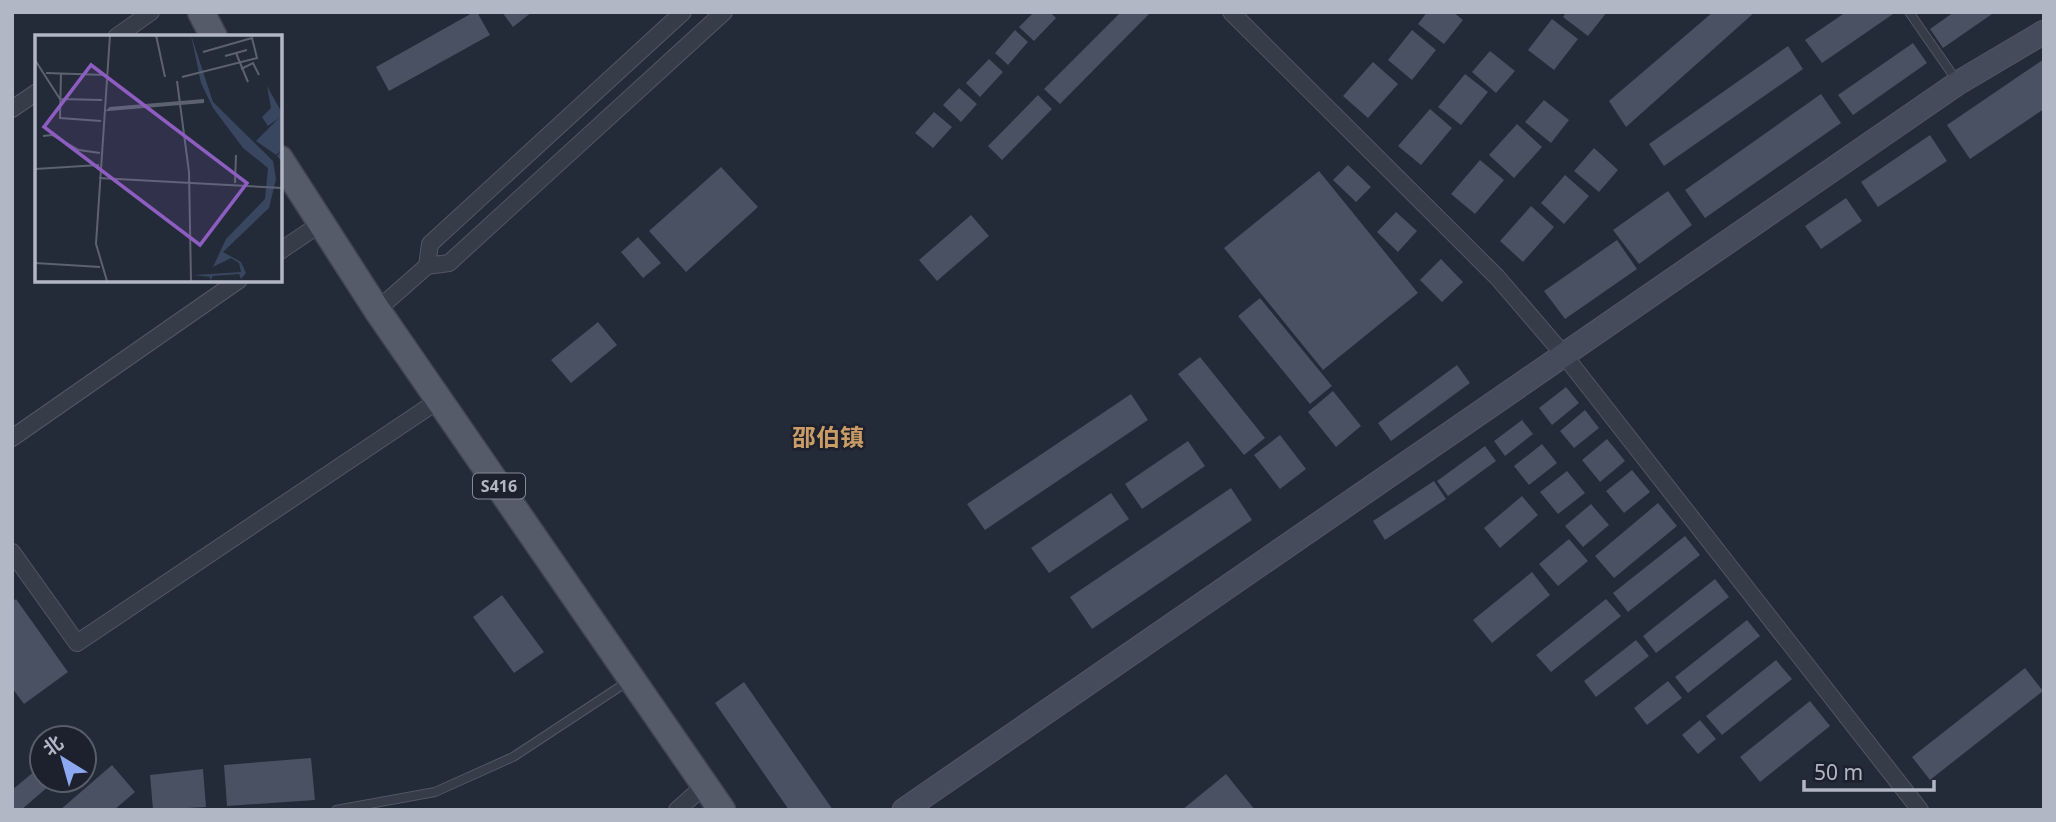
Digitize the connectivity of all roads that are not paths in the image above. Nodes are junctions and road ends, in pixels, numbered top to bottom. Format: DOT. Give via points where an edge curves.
graph roads {
  1 [pos="151,12"];
  2 [pos="201,12"];
  3 [pos="683,12"];
  4 [pos="724,12"];
  5 [pos="1231,12"];
  6 [pos="1909,12"];
  7 [pos="2044,32"];
  8 [pos="119,35"];
  9 [pos="213,35"];
  10 [pos="1958,83"];
  11 [pos="35,93"];
  12 [pos="12,109"];
  13 [pos="282,162"];
  14 [pos="320,224"];
  15 [pos="282,250"];
  16 [pos="427,266"];
  17 [pos="236,282"];
  18 [pos="377,310"];
  19 [pos="1564,355"];
  20 [pos="439,400"];
  21 [pos="12,438"];
  22 [pos="12,552"];
  23 [pos="632,679"];
  24 [pos="705,785"];
  25 [pos="335,810"];
  26 [pos="677,810"];
  27 [pos="722,810"];
  28 [pos="904,810"];
  29 [pos="1920,810"];
  1 -- 8 [label="street"];
  2 -- 9 [label="main road"];
  3 -- 16 [label="street" via="430,244"];
  4 -- 16 [label="street" via="449,263"];
  5 -- 19 [label="street" via="1497,277"];
  6 -- 10 [label="lane"];
  7 -- 10 [label="main road"];
  10 -- 19 [label="main road"];
  11 -- 12 [label="street"];
  13 -- 14 [label="main road, S416"];
  14 -- 15 [label="street"];
  14 -- 18 [label="main road, S416"];
  16 -- 18 [label="street"];
  17 -- 21 [label="street"];
  18 -- 20 [label="main road, S416"];
  19 -- 28 [label="main road"];
  19 -- 29 [label="street"];
  20 -- 22 [label="street" via="77,643"];
  20 -- 23 [label="main road, S416"];
  23 -- 24 [label="main road, S416"];
  23 -- 25 [label="lane" via="513,757 435,792"];
  24 -- 26 [label="street"];
  24 -- 27 [label="main road, S416"];
}
